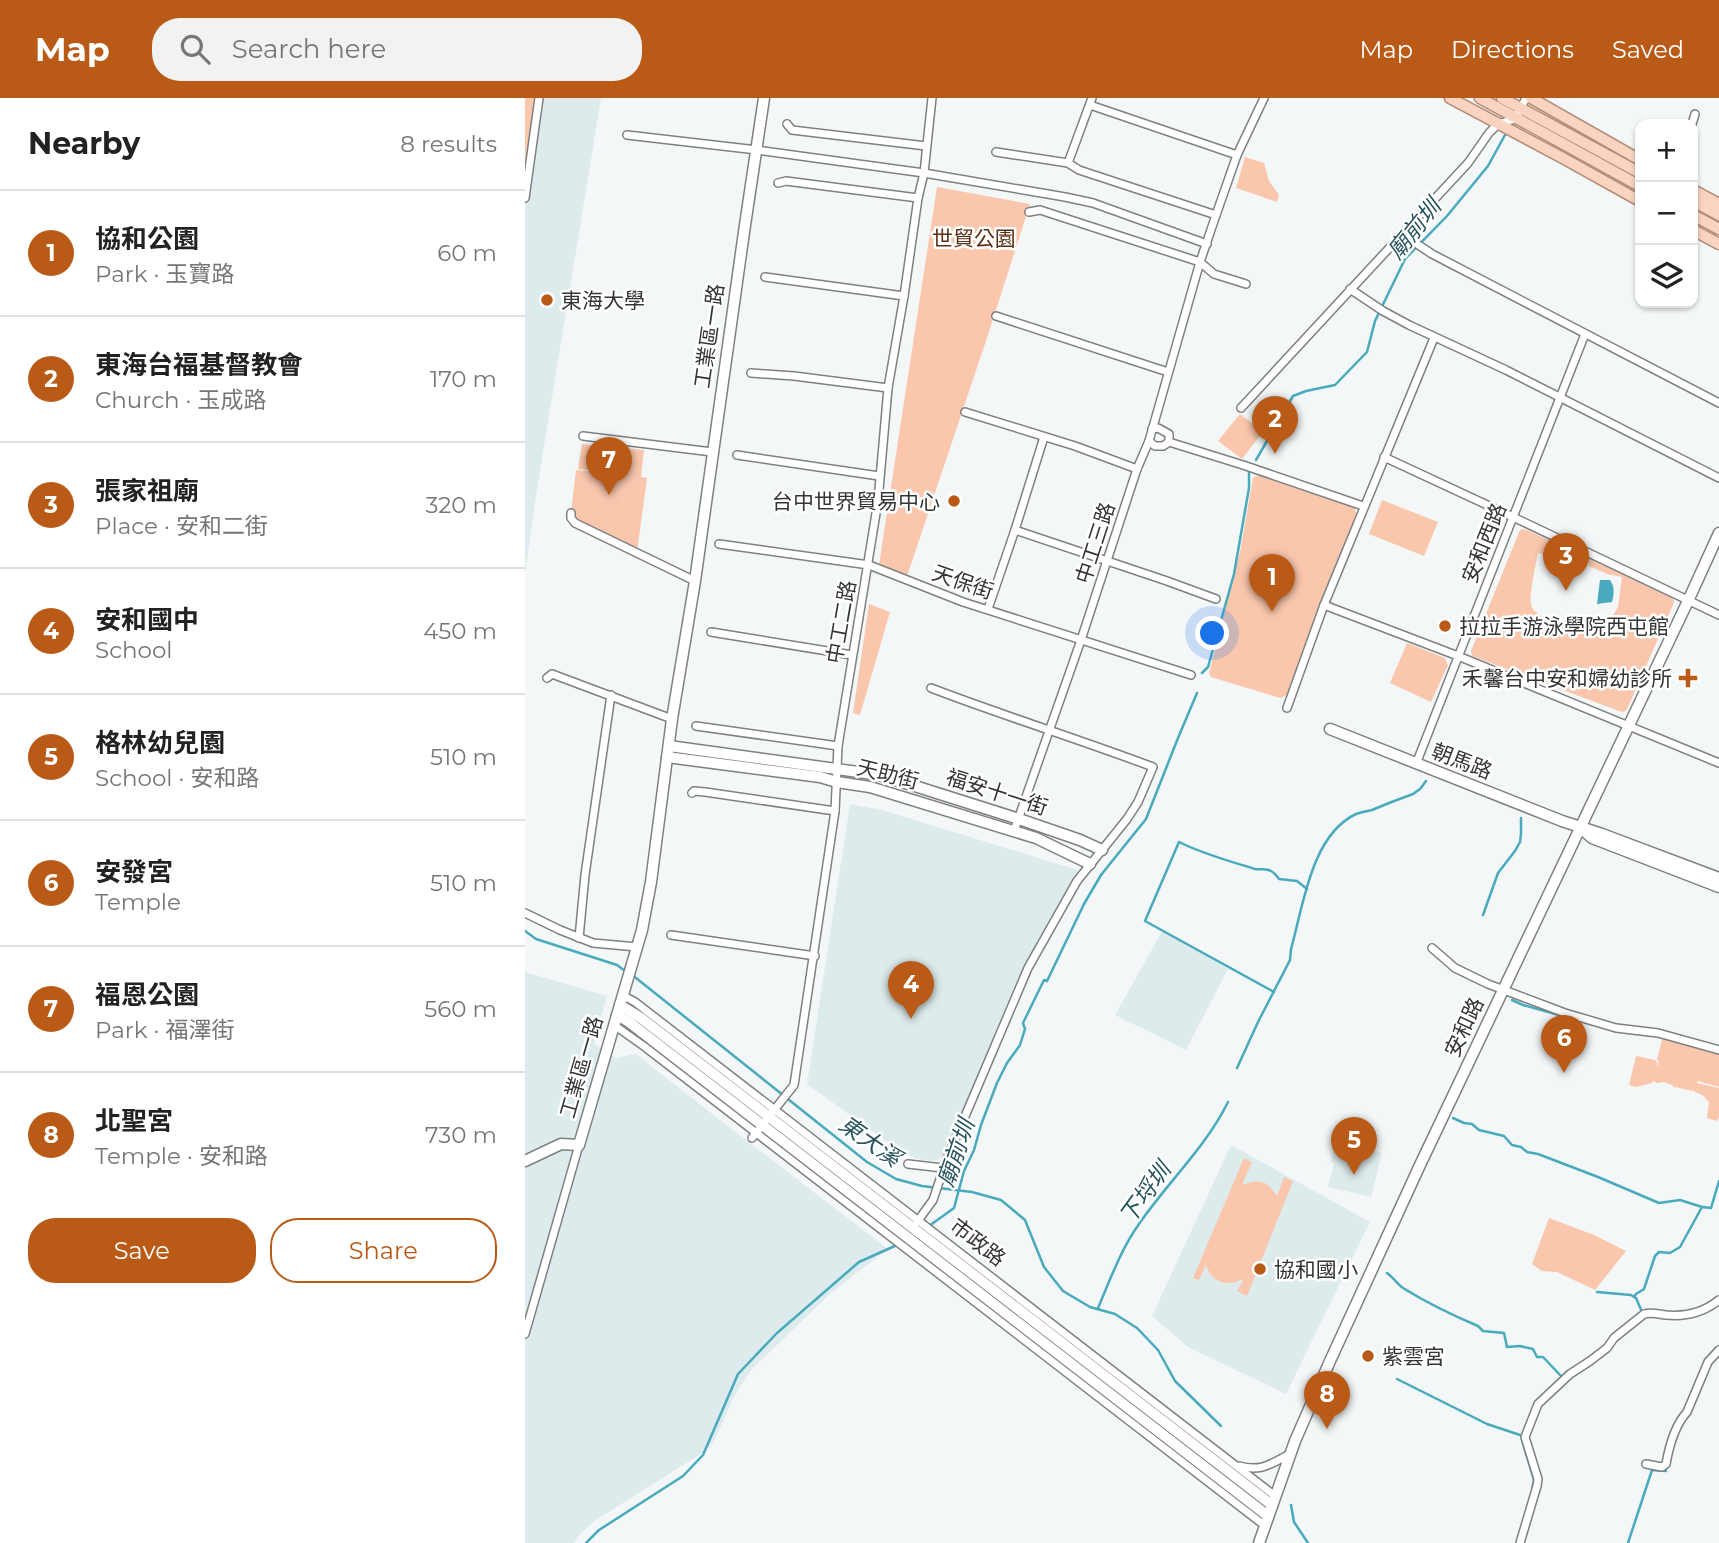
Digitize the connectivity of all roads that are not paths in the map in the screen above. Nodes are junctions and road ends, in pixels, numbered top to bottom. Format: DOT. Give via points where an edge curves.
graph roads {
  1 [pos="539,98"];
  2 [pos="764,98"];
  3 [pos="932,98"];
  4 [pos="1264,98"];
  5 [pos="1450,98"];
  6 [pos="1480,98"];
  7 [pos="1502,98"];
  8 [pos="1528,98"];
  9 [pos="1091,101"];
  10 [pos="1518,114"];
  11 [pos="1695,114"];
  12 [pos="1694,119"];
  13 [pos="787,124"];
  14 [pos="1499,124"];
  15 [pos="627,135"];
  16 [pos="926,146"];
  17 [pos="757,150"];
  18 [pos="996,152"];
  19 [pos="1237,155"];
  20 [pos="1635,157"];
  21 [pos="1068,163"];
  22 [pos="1635,171"];
  23 [pos="924,173"];
  24 [pos="778,183"];
  25 [pos="1635,183"];
  26 [pos="1698,193"];
  27 [pos="525,198"];
  28 [pos="918,198"];
  29 [pos="1635,198"];
  30 [pos="1698,204"];
  31 [pos="1719,204"];
  32 [pos="1029,212"];
  33 [pos="1216,215"];
  34 [pos="1719,215"];
  35 [pos="1698,218"];
  36 [pos="1719,229"];
  37 [pos="1698,233"];
  38 [pos="1402,234"];
  39 [pos="1207,244"];
  40 [pos="1719,244"];
  41 [pos="1201,262"];
  42 [pos="765,277"];
  43 [pos="1246,284"];
  44 [pos="1350,289"];
  45 [pos="904,296"];
  46 [pos="996,316"];
  47 [pos="1585,334"];
  48 [pos="1434,338"];
  49 [pos="1168,372"];
  50 [pos="751,373"];
  51 [pos="888,388"];
  52 [pos="1560,397"];
  53 [pos="1719,403"];
  54 [pos="1241,408"];
  55 [pos="965,412"];
  56 [pos="1152,429"];
  57 [pos="583,436"];
  58 [pos="1044,437"];
  59 [pos="1149,441"];
  60 [pos="1169,442"];
  61 [pos="712,452"];
  62 [pos="737,455"];
  63 [pos="1384,457"];
  64 [pos="1137,469"];
  65 [pos="879,476"];
  66 [pos="1719,478"];
  67 [pos="1363,506"];
  68 [pos="571,513"];
  69 [pos="1513,517"];
  70 [pos="1015,530"];
  71 [pos="1719,533"];
  72 [pos="719,544"];
  73 [pos="1107,561"];
  74 [pos="869,565"];
  75 [pos="695,581"];
  76 [pos="1216,599"];
  77 [pos="1688,601"];
  78 [pos="1324,605"];
  79 [pos="988,609"];
  80 [pos="1719,615"];
  81 [pos="711,632"];
  82 [pos="1081,640"];
  83 [pos="852,655"];
  84 [pos="1458,656"];
  85 [pos="1191,675"];
  86 [pos="547,678"];
  87 [pos="931,688"];
  88 [pos="611,695"];
  89 [pos="1287,708"];
  90 [pos="672,719"];
  91 [pos="1629,725"];
  92 [pos="696,726"];
  93 [pos="1329,729"];
  94 [pos="1050,730"];
  95 [pos="838,747"];
  96 [pos="668,751"];
  97 [pos="1719,763"];
  98 [pos="1416,764"];
  99 [pos="838,769"];
  100 [pos="837,782"];
  101 [pos="692,793"];
  102 [pos="835,811"];
  103 [pos="1019,819"];
  104 [pos="1580,828"];
  105 [pos="1014,831"];
  106 [pos="1102,850"];
  107 [pos="1090,864"];
  108 [pos="1719,878"];
  109 [pos="1719,887"];
  110 [pos="525,913"];
  111 [pos="671,935"];
  112 [pos="579,938"];
  113 [pos="1432,948"];
  114 [pos="636,951"];
  115 [pos="815,956"];
  116 [pos="1503,990"];
  117 [pos="620,1005"];
  118 [pos="1719,1050"];
  119 [pos="763,1125"];
  120 [pos="579,1145"];
  121 [pos="525,1161"];
  122 [pos="908,1164"];
  123 [pos="941,1172"];
  124 [pos="908,1232"];
  125 [pos="892,1250"];
  126 [pos="1719,1300"];
  127 [pos="525,1334"];
  128 [pos="1719,1350"];
  129 [pos="1290,1454"];
  130 [pos="1646,1464"];
  131 [pos="1233,1465"];
  132 [pos="1270,1511"];
  133 [pos="1259,1543"];
  134 [pos="1520,1543"];
  1 -- 27 [label="street"];
  2 -- 17 [label="street, 工業區一路"];
  3 -- 16 [label="street, 中工二路"];
  4 -- 19 [label="street, 中工三路"];
  5 -- 14 [label="main road"];
  6 -- 10 [label="main road"];
  7 -- 10 [label="main road"];
  8 -- 10 [label="street"];
  8 -- 20 [label="main road"];
  9 -- 19 [label="street"];
  9 -- 21 [label="street"];
  10 -- 14 [label="street"];
  10 -- 22 [label="main road"];
  10 -- 25 [label="main road"];
  11 -- 12 [label="street"];
  13 -- 16 [label="street" via="792,130"];
  14 -- 29 [label="main road"];
  14 -- 38 [label="street"];
  15 -- 17 [label="street"];
  16 -- 23 [label="street, 中工二路"];
  17 -- 23 [label="street"];
  17 -- 61 [label="street, 工業區一路"];
  18 -- 21 [label="street"];
  19 -- 33 [label="street, 中工三路"];
  21 -- 33 [label="street"];
  23 -- 28 [label="street, 中工二路"];
  23 -- 39 [label="street" via="1093,203"];
  24 -- 28 [label="street"];
  26 -- 31 [label="main road"];
  28 -- 45 [label="street, 中工二路"];
  30 -- 34 [label="main road"];
  32 -- 41 [label="street" via="1040,210"];
  33 -- 39 [label="street, 中工三路"];
  35 -- 36 [label="main road"];
  37 -- 40 [label="main road"];
  38 -- 44 [label="street"];
  38 -- 47 [label="street"];
  39 -- 41 [label="street, 中工三路"];
  41 -- 43 [label="street" via="1214,274"];
  41 -- 49 [label="street, 中工三路"];
  42 -- 45 [label="street"];
  44 -- 48 [label="street"];
  44 -- 54 [label="street"];
  45 -- 51 [label="street, 中工二路"];
  46 -- 49 [label="street"];
  47 -- 52 [label="street, 安和西路"];
  47 -- 53 [label="street"];
  48 -- 52 [label="street"];
  48 -- 63 [label="street"];
  49 -- 56 [label="street, 中工三路"];
  50 -- 51 [label="street"];
  51 -- 65 [label="street, 中工二路"];
  52 -- 66 [label="street"];
  52 -- 69 [label="street, 安和西路"];
  55 -- 58 [label="street"];
  56 -- 59 [label="street, 中工三路"];
  56 -- 60 [label="street" via="1169,434"];
  57 -- 61 [label="street"];
  58 -- 64 [label="street"];
  58 -- 70 [label="street"];
  59 -- 60 [label="street" via="1155,446"];
  59 -- 64 [label="street, 中工三路"];
  60 -- 67 [label="street"];
  61 -- 75 [label="street, 工業區一路"];
  62 -- 65 [label="street"];
  63 -- 67 [label="street"];
  63 -- 69 [label="street"];
  64 -- 73 [label="street, 中工三路"];
  65 -- 74 [label="street, 中工二路"];
  67 -- 78 [label="street"];
  68 -- 75 [label="street" via="575,523"];
  69 -- 77 [label="street"];
  69 -- 84 [label="street, 安和西路"];
  70 -- 73 [label="street"];
  70 -- 79 [label="street"];
  71 -- 77 [label="street, 安和路"];
  72 -- 74 [label="street, 天保街"];
  73 -- 76 [label="street"];
  73 -- 82 [label="street, 中工三路"];
  74 -- 79 [label="street, 天保街"];
  74 -- 83 [label="street, 中工二路"];
  75 -- 90 [label="street, 工業區一路"];
  77 -- 80 [label="street"];
  77 -- 91 [label="street, 安和路"];
  78 -- 84 [label="street"];
  78 -- 89 [label="street"];
  79 -- 82 [label="street, 天保街"];
  81 -- 83 [label="street"];
  82 -- 85 [label="street, 天保街"];
  82 -- 94 [label="street, 中工三路"];
  83 -- 95 [label="street, 中工二路"];
  84 -- 91 [label="street"];
  84 -- 98 [label="street, 安和西路"];
  86 -- 88 [label="street" via="552,674"];
  87 -- 94 [label="street"];
  88 -- 90 [label="street"];
  88 -- 112 [label="street"];
  90 -- 96 [label="street, 工業區一路"];
  91 -- 97 [label="street"];
  91 -- 104 [label="street, 安和路"];
  92 -- 95 [label="street"];
  93 -- 98 [label="street, 朝馬路"];
  94 -- 103 [label="street, 中工三路"];
  94 -- 106 [label="street" via="1153,767 1127,820"];
  95 -- 99 [label="street, 中工二路"];
  96 -- 99 [label="street, 天助街"];
  96 -- 100 [label="street, 天助街"];
  96 -- 114 [label="street, 工業區一路" via="651,882"];
  98 -- 104 [label="street, 朝馬路"];
  99 -- 100 [label="street, 中工二路"];
  99 -- 103 [label="street, 福安十一街" via="880,775"];
  100 -- 102 [label="street, 中工二路"];
  100 -- 105 [label="street, 天助街" via="870,787"];
  101 -- 102 [label="street"];
  102 -- 115 [label="street, 中工二路"];
  103 -- 105 [label="street, 中工三路"];
  103 -- 106 [label="street, 福安十一街"];
  104 -- 108 [label="street, 朝馬路"];
  104 -- 109 [label="street, 朝馬路" via="1592,838"];
  104 -- 116 [label="street, 安和路"];
  105 -- 107 [label="street, 天助街"];
  106 -- 107 [label="street"];
  107 -- 123 [label="street" via="1028,968"];
  110 -- 112 [label="street"];
  111 -- 115 [label="street"];
  112 -- 114 [label="street"];
  113 -- 116 [label="street" via="1455,968"];
  114 -- 117 [label="street, 工業區一路"];
  115 -- 119 [label="street, 中工二路" via="794,1085"];
  116 -- 118 [label="street" via="1616,1028 1658,1033"];
  116 -- 129 [label="street, 安和路"];
  117 -- 119 [label="street, 市政路"];
  117 -- 119 [label="street, 市政路" via="645,1047"];
  117 -- 120 [label="street, 工業區一路"];
  119 -- 124 [label="street, 市政路"];
  119 -- 124 [label="street, 市政路"];
  120 -- 121 [label="street, 工業區一路" via="561,1144"];
  120 -- 127 [label="street"];
  122 -- 123 [label="street"];
  123 -- 124 [label="street" via="929,1208"];
  124 -- 125 [label="street"];
  124 -- 131 [label="street, 市政路"];
  124 -- 132 [label="street, 市政路"];
  126 -- 134 [label="street" via="1693,1315 1644,1314 1538,1405 1525,1437 1538,1479"];
  128 -- 130 [label="street" via="1708,1362 1682,1417 1666,1464"];
  129 -- 131 [label="street" via="1266,1467"];
  129 -- 132 [label="street, 安和路"];
  131 -- 132 [label="street, 市政路"];
  132 -- 133 [label="street, 安和路"];
}
